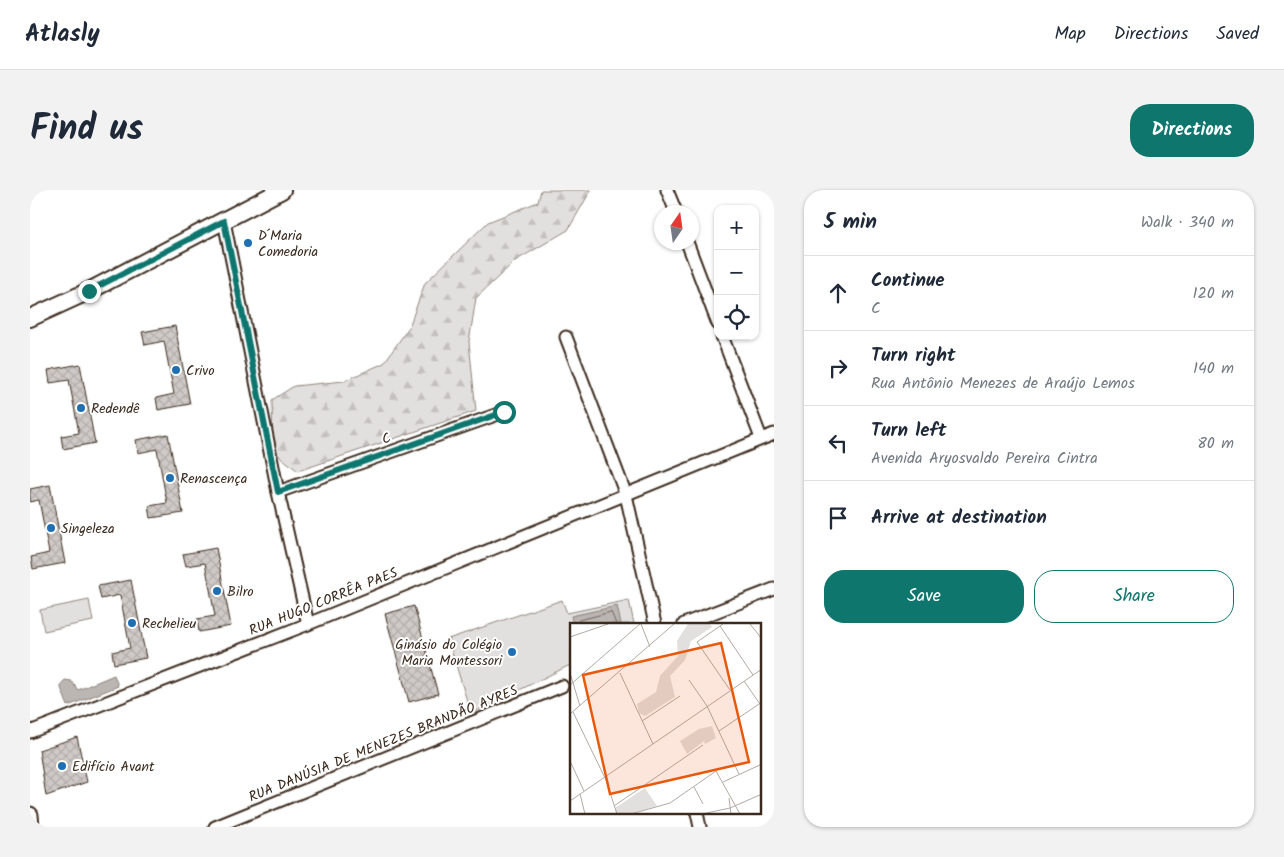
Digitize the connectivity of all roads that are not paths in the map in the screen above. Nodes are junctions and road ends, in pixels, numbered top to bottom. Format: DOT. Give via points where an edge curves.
graph roads {
  1 [pos="282,190"];
  2 [pos="667,190"];
  3 [pos="673,205"];
  4 [pos="224,221"];
  5 [pos="690,250"];
  6 [pos="714,313"];
  7 [pos="30,318"];
  8 [pos="566,337"];
  9 [pos="724,340"];
  10 [pos="504,412"];
  11 [pos="774,434"];
  12 [pos="761,438"];
  13 [pos="278,492"];
  14 [pos="626,495"];
  15 [pos="774,589"];
  16 [pos="655,623"];
  17 [pos="687,623"];
  18 [pos="308,624"];
  19 [pos="562,686"];
  20 [pos="30,732"];
  21 [pos="697,814"];
  22 [pos="30,815"];
  23 [pos="31,827"];
  24 [pos="215,827"];
  25 [pos="700,827"];
  1 -- 4 [label="main road"];
  2 -- 3 [label="street"];
  4 -- 7 [label="main road"];
  4 -- 13 [label="street"];
  5 -- 6 [label="street"];
  8 -- 14 [label="street"];
  9 -- 12 [label="street"];
  10 -- 13 [label="street, C"];
  11 -- 12 [label="street, RUA HUGO CORRÊA PAES"];
  12 -- 14 [label="street, RUA HUGO CORRÊA PAES"];
  13 -- 18 [label="street"];
  14 -- 16 [label="street"];
  14 -- 18 [label="street, RUA HUGO CORRÊA PAES"];
  15 -- 17 [label="street"];
  18 -- 20 [label="street, RUA HUGO CORRÊA PAES"];
  19 -- 24 [label="street, RUA DANÚSIA DE MENEZES BRANDÃO AYRES"];
  21 -- 25 [label="street"];
  22 -- 23 [label="street"];
}
